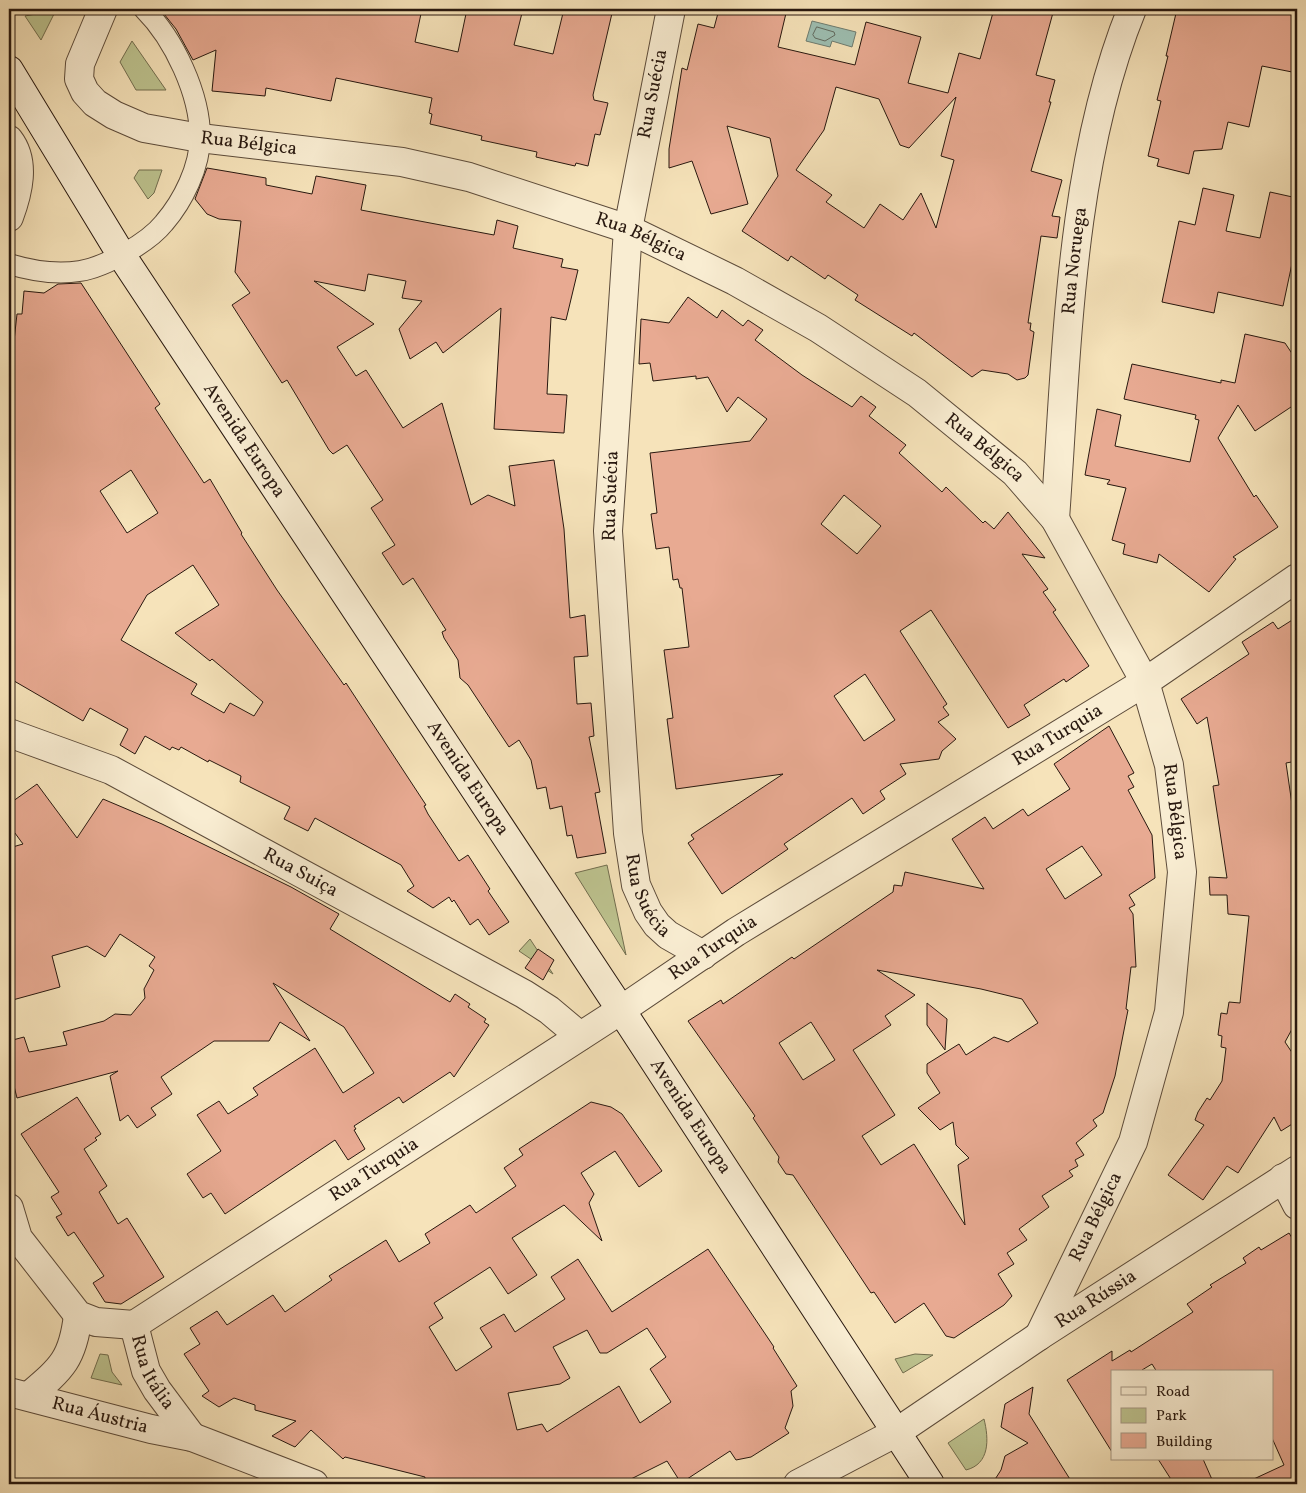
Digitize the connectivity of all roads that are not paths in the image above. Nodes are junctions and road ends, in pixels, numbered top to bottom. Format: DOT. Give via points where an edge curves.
graph roads {
  1 [pos="103,9"];
  2 [pos="144,9"];
  3 [pos="671,9"];
  4 [pos="1132,9"];
  5 [pos="9,70"];
  6 [pos="200,138"];
  7 [pos="9,140"];
  8 [pos="9,217"];
  9 [pos="628,229"];
  10 [pos="122,256"];
  11 [pos="9,264"];
  12 [pos="1056,520"];
  13 [pos="1297,578"];
  14 [pos="1145,682"];
  15 [pos="9,733"];
  16 [pos="703,956"];
  17 [pos="621,1010"];
  18 [pos="580,1036"];
  19 [pos="1290,1174"];
  20 [pos="1297,1205"];
  21 [pos="9,1208"];
  22 [pos="14,1235"];
  23 [pos="78,1316"];
  24 [pos="134,1325"];
  25 [pos="1039,1336"];
  26 [pos="19,1394"];
  27 [pos="897,1432"];
  28 [pos="192,1437"];
  29 [pos="314,1484"];
  30 [pos="798,1484"];
  31 [pos="930,1484"];
  1 -- 6 [label="street, Rua Bélgica" via="80,64 79,79 85,92 114,115 144,128"];
  2 -- 6 [label="street" via="174,52 193,87"];
  3 -- 9 [label="street, Rua Suécia"];
  4 -- 12 [label="street, Rua Noruega" via="1123,29 1097,120 1082,201 1068,337"];
  5 -- 10 [label="street, Avenida Europa"];
  6 -- 9 [label="street, Rua Bélgica" via="402,162 468,177"];
  6 -- 10 [label="street" via="191,180 164,224"];
  7 -- 8 [label="street" via="19,161 19,182"];
  9 -- 12 [label="street, Rua Bélgica" via="735,281 818,328 917,393 1015,473"];
  9 -- 16 [label="street, Rua Suécia" via="608,531 628,833 636,885 648,912 668,935"];
  10 -- 11 [label="street" via="80,271 35,272"];
  10 -- 17 [label="street, Avenida Europa"];
  12 -- 14 [label="street, Rua Bélgica"];
  13 -- 14 [label="street, Rua Turquia"];
  14 -- 16 [label="street, Rua Turquia" via="736,932"];
  14 -- 25 [label="street, Rua Bélgica" via="1169,764 1182,872 1170,1012 1133,1142"];
  15 -- 18 [label="street, Rua Suiça" via="112,770 524,994"];
  16 -- 17 [label="street, Rua Turquia"];
  17 -- 18 [label="street, Rua Turquia"];
  17 -- 27 [label="street, Avenida Europa"];
  18 -- 24 [label="street, Rua Turquia"];
  19 -- 20 [label="street"];
  19 -- 25 [label="street, Rua Rússia"];
  21 -- 22 [label="street"];
  22 -- 23 [label="street"];
  23 -- 24 [label="street, Rua Itália" via="96,1322"];
  23 -- 26 [label="street" via="75,1341 68,1358 58,1371"];
  24 -- 28 [label="street, Rua Itália" via="146,1371"];
  25 -- 27 [label="street, Rua Rússia"];
  26 -- 28 [label="street, Rua Áustria"];
  27 -- 30 [label="street"];
  27 -- 31 [label="street, Avenida Europa"];
  28 -- 29 [label="street"];
}
